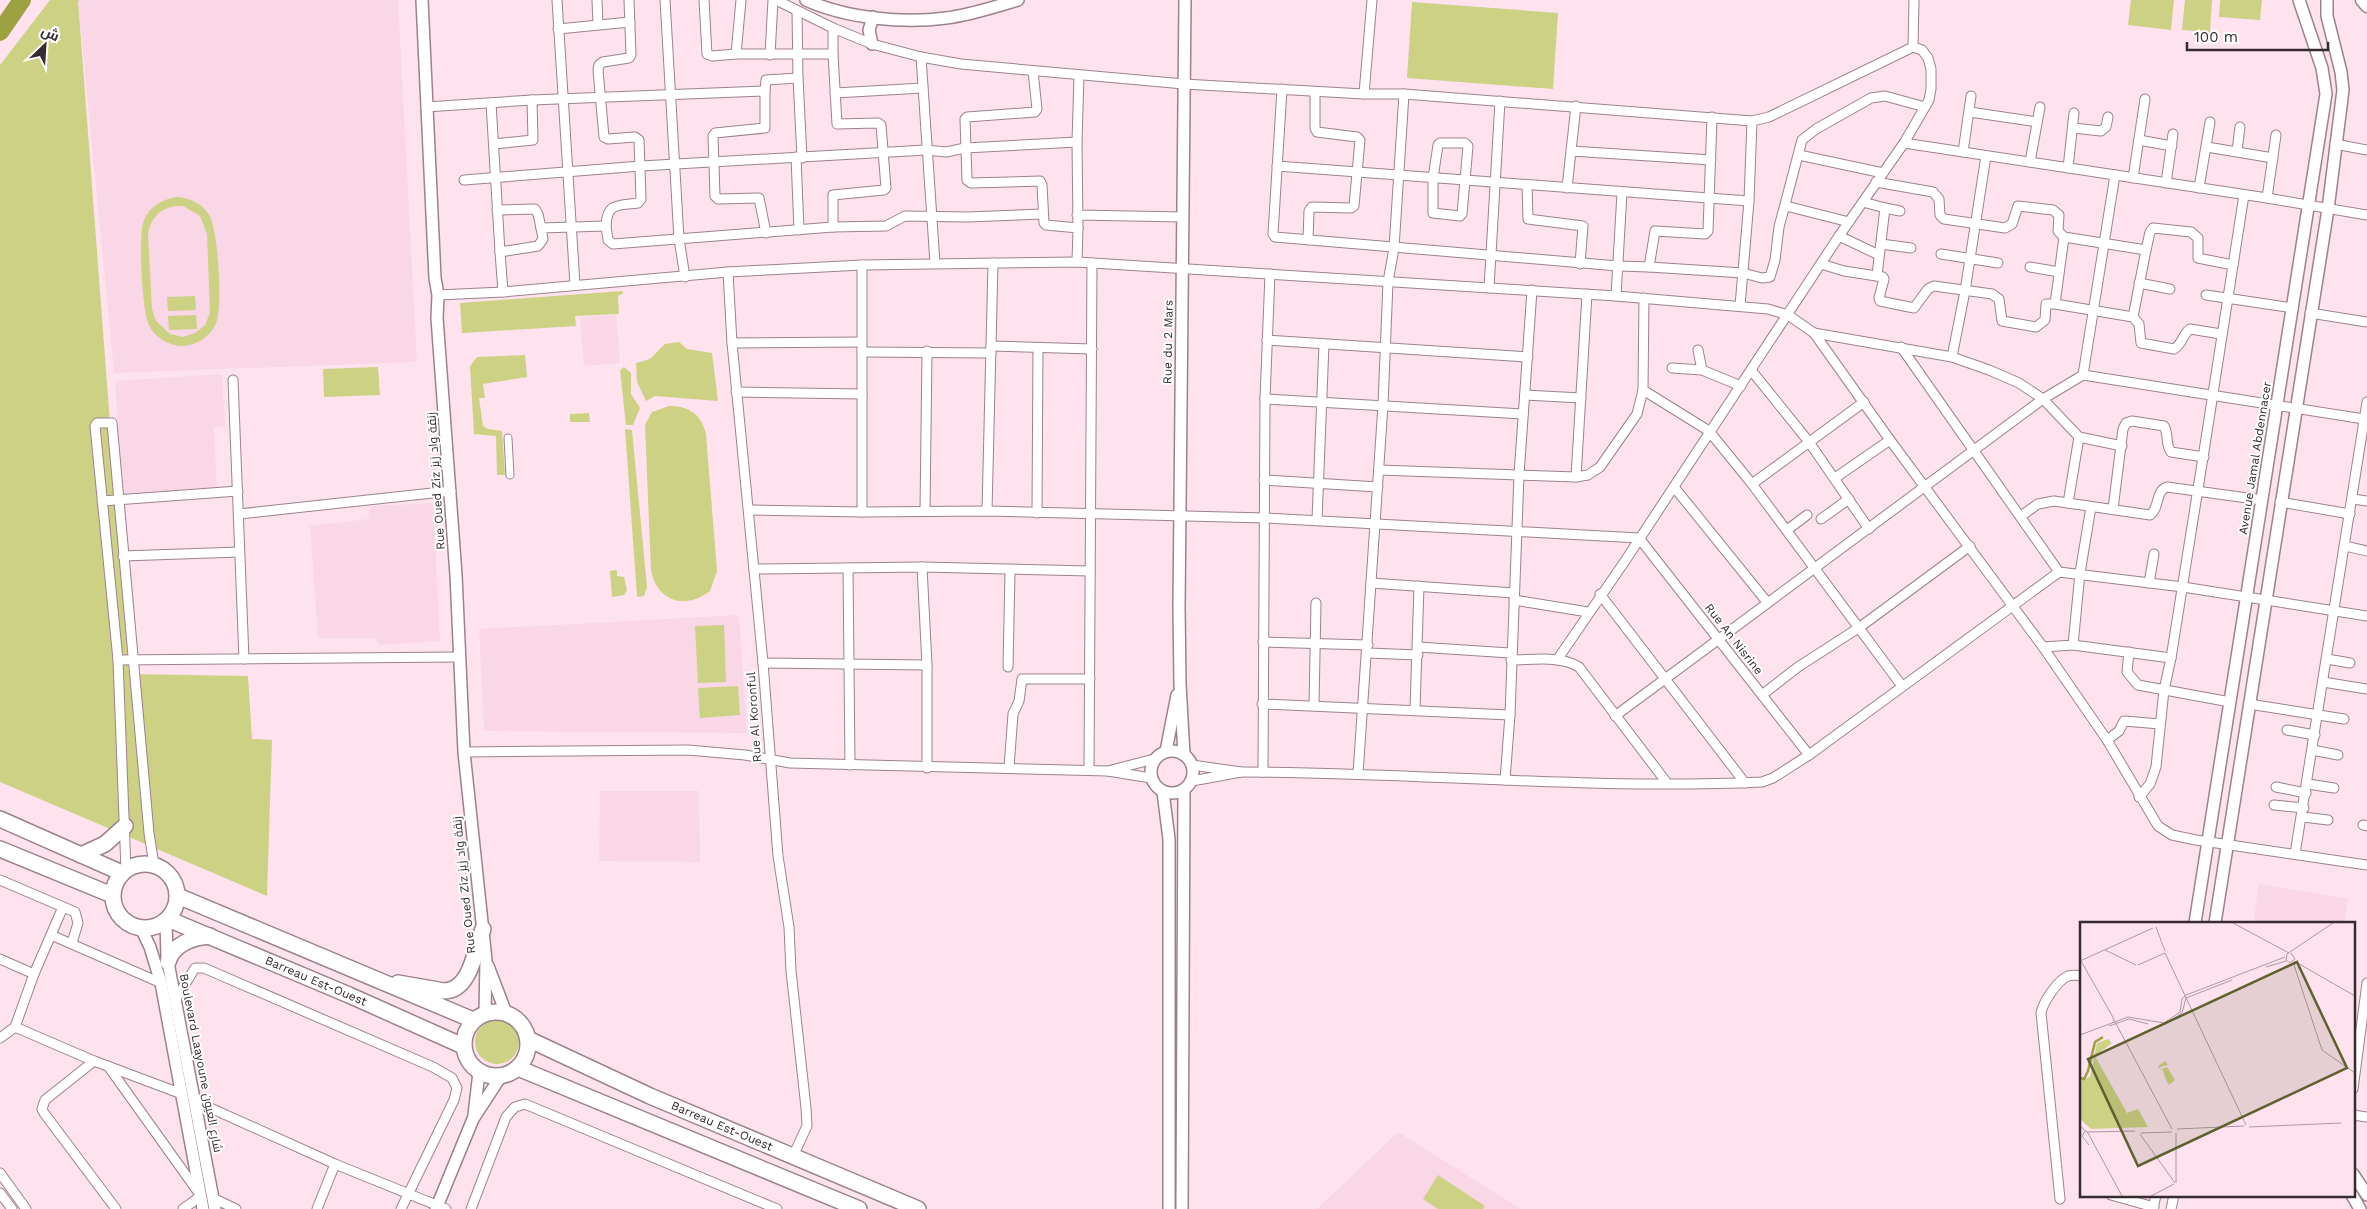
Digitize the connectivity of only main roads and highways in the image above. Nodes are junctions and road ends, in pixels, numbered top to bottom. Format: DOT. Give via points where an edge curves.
graph roads {
  1 [pos="2362,0"];
  2 [pos="2367,6"];
  3 [pos="0,819"];
  4 [pos="125,826"];
  5 [pos="0,849"];
  6 [pos="81,855"];
  7 [pos="124,871"];
  8 [pos="112,896"];
  9 [pos="178,896"];
  10 [pos="167,920"];
  11 [pos="483,929"];
  12 [pos="210,936"];
  13 [pos="168,962"];
  14 [pos="382,983"];
  15 [pos="479,1017"];
  16 [pos="528,1039"];
  17 [pos="463,1046"];
  18 [pos="518,1068"];
  19 [pos="859,1209"];
  20 [pos="918,1209"];
  1 -- 2 [label="main road"];
  3 -- 6 [label="main road"];
  4 -- 6 [label="main road" via="105,844"];
  5 -- 8 [label="main road"];
  6 -- 7 [label="main road"];
  7 -- 8 [label="main road" via="115,883"];
  7 -- 9 [label="main road" via="144,864 154,865 168,874"];
  8 -- 10 [label="main road" via="118,914 132,926 159,926"];
  9 -- 10 [label="main road" via="174,912"];
  9 -- 14 [label="main road, Barreau Est-Ouest"];
  10 -- 12 [label="main road, Barreau Est-Ouest"];
  11 -- 14 [label="main road" via="465,980 449,991"];
  12 -- 13 [label="main road" via="183,944"];
  12 -- 17 [label="main road, Barreau Est-Ouest"];
  14 -- 15 [label="main road, Barreau Est-Ouest"];
  15 -- 16 [label="main road" via="495,1011 506,1013 521,1024"];
  15 -- 17 [label="main road" via="465,1032"];
  16 -- 18 [label="main road" via="526,1054"];
  16 -- 20 [label="main road, Barreau Est-Ouest" via="642,1092"];
  17 -- 18 [label="main road" via="465,1056 479,1072 502,1076"];
  18 -- 19 [label="main road, Barreau Est-Ouest"];
}
